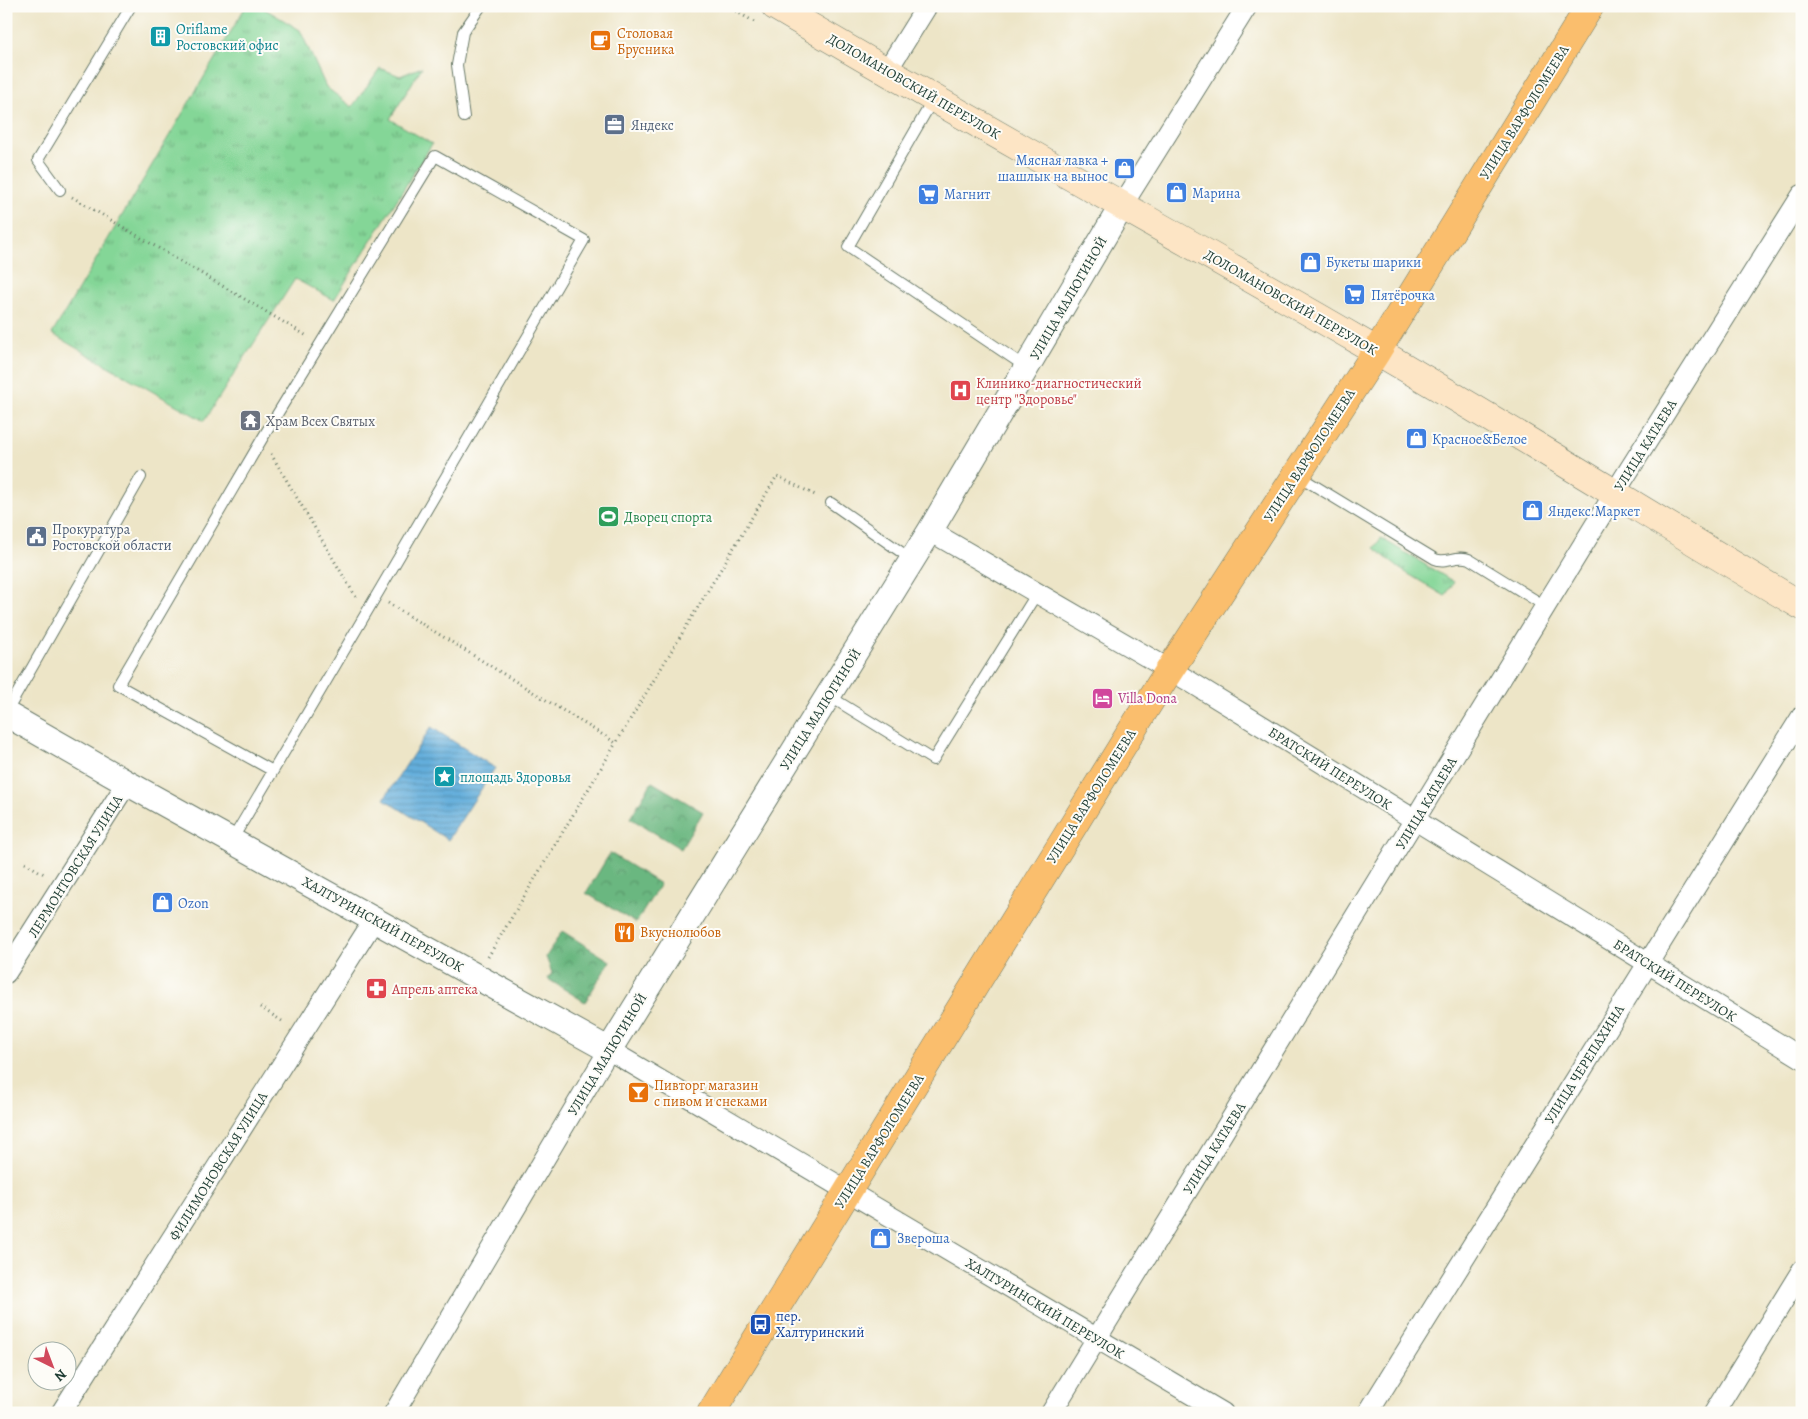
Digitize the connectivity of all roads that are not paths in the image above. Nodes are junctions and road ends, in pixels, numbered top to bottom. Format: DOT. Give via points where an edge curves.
graph roads {
  1 [pos="131,6"];
  2 [pos="481,6"];
  3 [pos="775,6"];
  4 [pos="927,6"];
  5 [pos="1247,6"];
  6 [pos="1590,6"];
  7 [pos="886,72"];
  8 [pos="934,98"];
  9 [pos="464,117"];
  10 [pos="60,190"];
  11 [pos="1802,194"];
  12 [pos="1123,204"];
  13 [pos="1377,351"];
  14 [pos="1026,368"];
  15 [pos="1296,474"];
  16 [pos="141,477"];
  17 [pos="1614,494"];
  18 [pos="831,504"];
  19 [pos="930,531"];
  20 [pos="912,560"];
  21 [pos="1037,593"];
  22 [pos="1545,606"];
  23 [pos="1802,606"];
  24 [pos="1170,670"];
  25 [pos="828,696"];
  26 [pos="6,713"];
  27 [pos="1802,716"];
  28 [pos="273,771"];
  29 [pos="127,783"];
  30 [pos="1415,820"];
  31 [pos="232,840"];
  32 [pos="374,920"];
  33 [pos="1647,963"];
  34 [pos="6,974"];
  35 [pos="609,1050"];
  36 [pos="1802,1058"];
  37 [pos="848,1192"];
  38 [pos="1802,1270"];
  39 [pos="1097,1338"];
  40 [pos="61,1413"];
  41 [pos="394,1413"];
  42 [pos="711,1413"];
  43 [pos="1051,1413"];
  44 [pos="1222,1413"];
  45 [pos="1368,1413"];
  46 [pos="1714,1413"];
  1 -- 10 [label="lane" via="38,160"];
  2 -- 9 [label="lane" via="463,32 457,66"];
  3 -- 7 [label="main road, ДОЛОМАНОВСКИЙ ПЕРЕУЛОК"];
  4 -- 7 [label="street"];
  5 -- 12 [label="street, УЛИЦА МАЛЮГИНОЙ"];
  6 -- 13 [label="main road, УЛИЦА ВАРФОЛОМЕЕВА"];
  7 -- 8 [label="main road, ДОЛОМАНОВСКИЙ ПЕРЕУЛОК"];
  8 -- 12 [label="main road, ДОЛОМАНОВСКИЙ ПЕРЕУЛОК"];
  8 -- 14 [label="lane" via="848,247"];
  11 -- 17 [label="street, УЛИЦА КАТАЕВА"];
  12 -- 13 [label="main road, ДОЛОМАНОВСКИЙ ПЕРЕУЛОК"];
  12 -- 14 [label="street, УЛИЦА МАЛЮГИНОЙ"];
  13 -- 15 [label="main road, УЛИЦА ВАРФОЛОМЕЕВА"];
  13 -- 17 [label="main road, ДОЛОМАНОВСКИЙ ПЕРЕУЛОК"];
  14 -- 19 [label="street, УЛИЦА МАЛЮГИНОЙ"];
  15 -- 22 [label="lane" via="1434,559 1469,559"];
  15 -- 24 [label="main road, УЛИЦА ВАРФОЛОМЕЕВА"];
  16 -- 26 [label="lane"];
  17 -- 22 [label="street, УЛИЦА КАТАЕВА"];
  17 -- 23 [label="main road, ДОЛОМАНОВСКИЙ ПЕРЕУЛОК"];
  18 -- 20 [label="lane"];
  19 -- 20 [label="street, УЛИЦА МАЛЮГИНОЙ"];
  19 -- 21 [label="street, БРАТСКИЙ ПЕРЕУЛОК"];
  20 -- 25 [label="street, УЛИЦА МАЛЮГИНОЙ"];
  21 -- 24 [label="street, БРАТСКИЙ ПЕРЕУЛОК"];
  21 -- 25 [label="lane" via="934,760"];
  22 -- 30 [label="street, УЛИЦА КАТАЕВА"];
  24 -- 30 [label="street, БРАТСКИЙ ПЕРЕУЛОК"];
  24 -- 37 [label="main road, УЛИЦА ВАРФОЛОМЕЕВА"];
  25 -- 35 [label="street, УЛИЦА МАЛЮГИНОЙ"];
  26 -- 29 [label="street, ХАЛТУРИНСКИЙ ПЕРЕУЛОК"];
  27 -- 33 [label="street, УЛИЦА ЧЕРЕПАХИНА"];
  28 -- 28 [label="lane" via="118,684 262,439 435,156 584,240"];
  28 -- 31 [label="lane"];
  29 -- 31 [label="street, ХАЛТУРИНСКИЙ ПЕРЕУЛОК"];
  29 -- 34 [label="street, ЛЕРМОНТОВСКАЯ УЛИЦА"];
  30 -- 33 [label="street, БРАТСКИЙ ПЕРЕУЛОК"];
  30 -- 39 [label="street, УЛИЦА КАТАЕВА"];
  31 -- 32 [label="street, ХАЛТУРИНСКИЙ ПЕРЕУЛОК"];
  32 -- 35 [label="street, ХАЛТУРИНСКИЙ ПЕРЕУЛОК"];
  32 -- 40 [label="street, ФИЛИМОНОВСКАЯ УЛИЦА"];
  33 -- 36 [label="street, БРАТСКИЙ ПЕРЕУЛОК"];
  33 -- 45 [label="street, УЛИЦА ЧЕРЕПАХИНА"];
  35 -- 37 [label="street, ХАЛТУРИНСКИЙ ПЕРЕУЛОК"];
  35 -- 41 [label="street, УЛИЦА МАЛЮГИНОЙ"];
  37 -- 39 [label="street, ХАЛТУРИНСКИЙ ПЕРЕУЛОК"];
  37 -- 42 [label="main road, УЛИЦА ВАРФОЛОМЕЕВА"];
  38 -- 46 [label="street"];
  39 -- 43 [label="street, УЛИЦА КАТАЕВА"];
  39 -- 44 [label="street, ХАЛТУРИНСКИЙ ПЕРЕУЛОК"];
}
